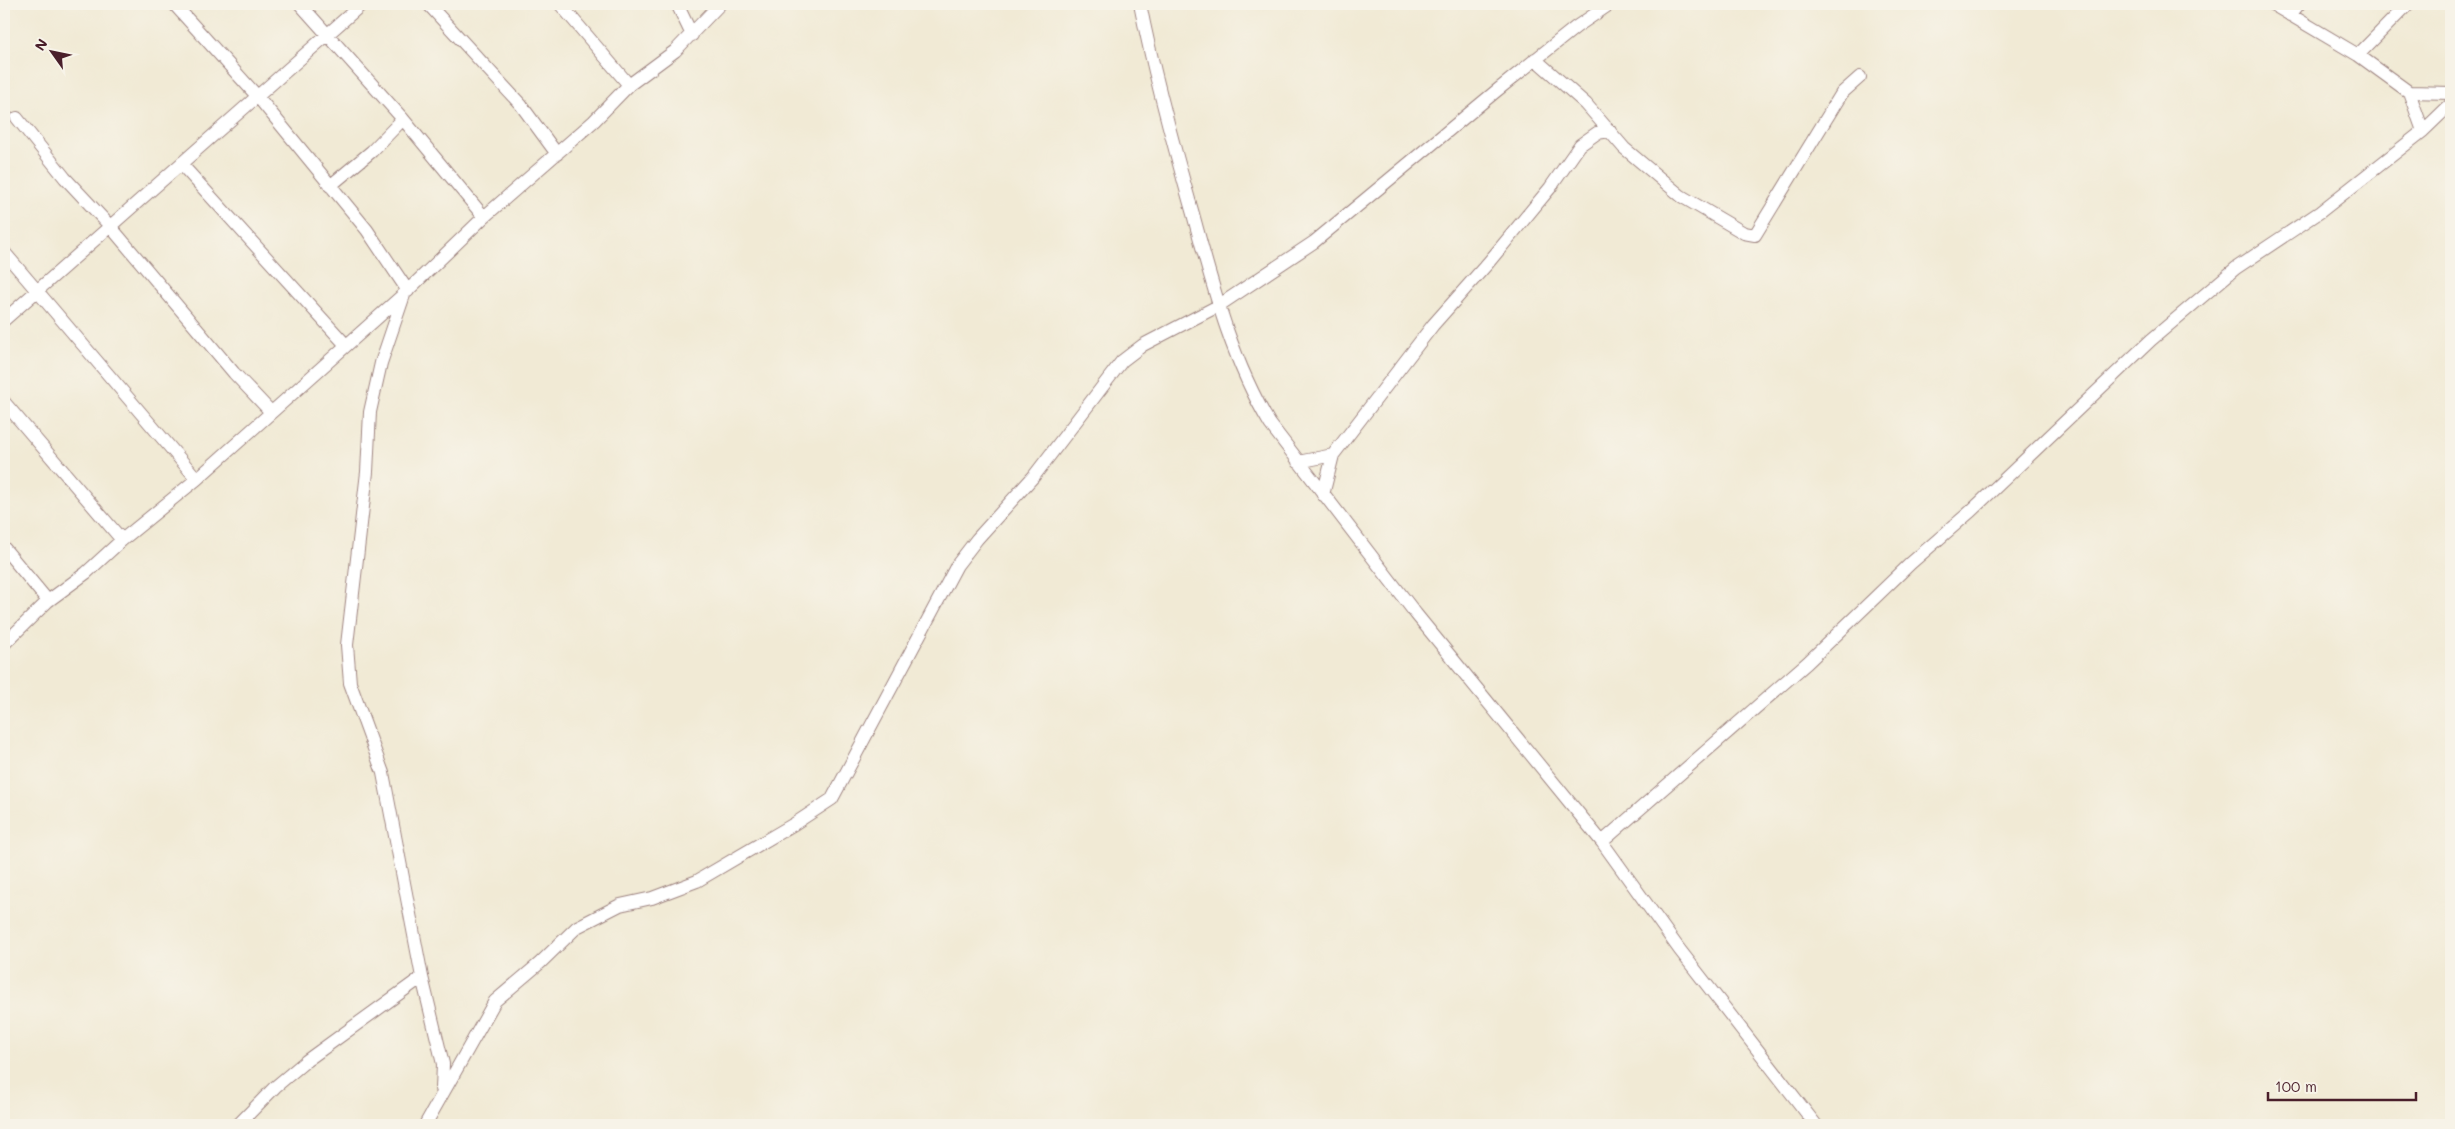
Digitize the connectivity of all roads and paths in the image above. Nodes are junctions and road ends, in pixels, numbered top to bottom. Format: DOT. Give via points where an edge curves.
graph roads {
  1 [pos="174,4"];
  2 [pos="300,4"];
  3 [pos="362,4"];
  4 [pos="428,4"];
  5 [pos="560,4"];
  6 [pos="677,4"];
  7 [pos="720,4"];
  8 [pos="1140,4"];
  9 [pos="1610,4"];
  10 [pos="2272,4"];
  11 [pos="2299,4"];
  12 [pos="2408,4"];
  13 [pos="2290,15"];
  14 [pos="327,35"];
  15 [pos="692,35"];
  16 [pos="2358,55"];
  17 [pos="1535,59"];
  18 [pos="1860,77"];
  19 [pos="629,85"];
  20 [pos="2409,92"];
  21 [pos="2451,92"];
  22 [pos="258,97"];
  23 [pos="2451,104"];
  24 [pos="17,118"];
  25 [pos="403,119"];
  26 [pos="1610,131"];
  27 [pos="2422,131"];
  28 [pos="557,154"];
  29 [pos="182,165"];
  30 [pos="330,186"];
  31 [pos="484,217"];
  32 [pos="110,226"];
  33 [pos="4,252"];
  34 [pos="36,292"];
  35 [pos="406,292"];
  36 [pos="1218,306"];
  37 [pos="4,320"];
  38 [pos="346,345"];
  39 [pos="4,402"];
  40 [pos="270,411"];
  41 [pos="1333,455"];
  42 [pos="1298,462"];
  43 [pos="196,479"];
  44 [pos="1323,495"];
  45 [pos="122,540"];
  46 [pos="4,548"];
  47 [pos="48,602"];
  48 [pos="4,644"];
  49 [pos="1602,842"];
  50 [pos="422,977"];
  51 [pos="441,1094"];
  52 [pos="238,1125"];
  53 [pos="425,1125"];
  54 [pos="1816,1125"];
  1 -- 22 [label="street"];
  2 -- 14 [label="street"];
  3 -- 14 [label="street"];
  4 -- 28 [label="street" via="521,105"];
  5 -- 19 [label="street"];
  6 -- 15 [label="street"];
  7 -- 15 [label="street"];
  8 -- 36 [label="street" via="1153,70"];
  9 -- 17 [label="street"];
  10 -- 13 [label="street"];
  11 -- 13 [label="street"];
  12 -- 16 [label="street"];
  13 -- 16 [label="street"];
  14 -- 22 [label="street"];
  14 -- 25 [label="street"];
  15 -- 19 [label="street"];
  16 -- 20 [label="street"];
  17 -- 26 [label="street" via="1586,104"];
  17 -- 36 [label="street" via="1314,242"];
  18 -- 26 [label="street" via="1842,93 1755,235 1744,233 1681,196 1624,148"];
  19 -- 28 [label="street"];
  20 -- 21 [label="street"];
  20 -- 27 [label="street"];
  22 -- 29 [label="street"];
  22 -- 30 [label="street"];
  23 -- 27 [label="street"];
  24 -- 32 [label="street" via="65,178"];
  25 -- 30 [label="street" via="372,151"];
  25 -- 31 [label="street"];
  26 -- 41 [label="street" via="1597,133 1580,145 1550,188 1433,325"];
  27 -- 49 [label="street" via="2320,212 2236,268 2151,340 1808,663"];
  28 -- 31 [label="street"];
  29 -- 32 [label="street"];
  29 -- 38 [label="street"];
  30 -- 35 [label="street" via="367,230"];
  31 -- 35 [label="street"];
  32 -- 34 [label="street"];
  32 -- 40 [label="street"];
  33 -- 34 [label="street"];
  34 -- 37 [label="street"];
  34 -- 43 [label="street"];
  35 -- 38 [label="street"];
  35 -- 50 [label="street" via="381,363 370,412 367,472 347,645 350,684 383,773"];
  36 -- 42 [label="street" via="1250,390"];
  36 -- 51 [label="street" via="1143,345 1122,361 1034,476 977,539 947,583 832,800 697,881 652,898 620,905 577,927 495,1001"];
  38 -- 40 [label="street"];
  39 -- 45 [label="street"];
  40 -- 43 [label="street"];
  41 -- 42 [label="street"];
  41 -- 44 [label="street"];
  42 -- 44 [label="street"];
  43 -- 45 [label="street"];
  44 -- 49 [label="street"];
  45 -- 47 [label="street"];
  46 -- 47 [label="street"];
  47 -- 48 [label="street"];
  49 -- 54 [label="street" via="1679,949"];
  50 -- 51 [label="street" via="442,1064"];
  50 -- 52 [label="street" via="306,1061"];
  51 -- 53 [label="street"];
}
